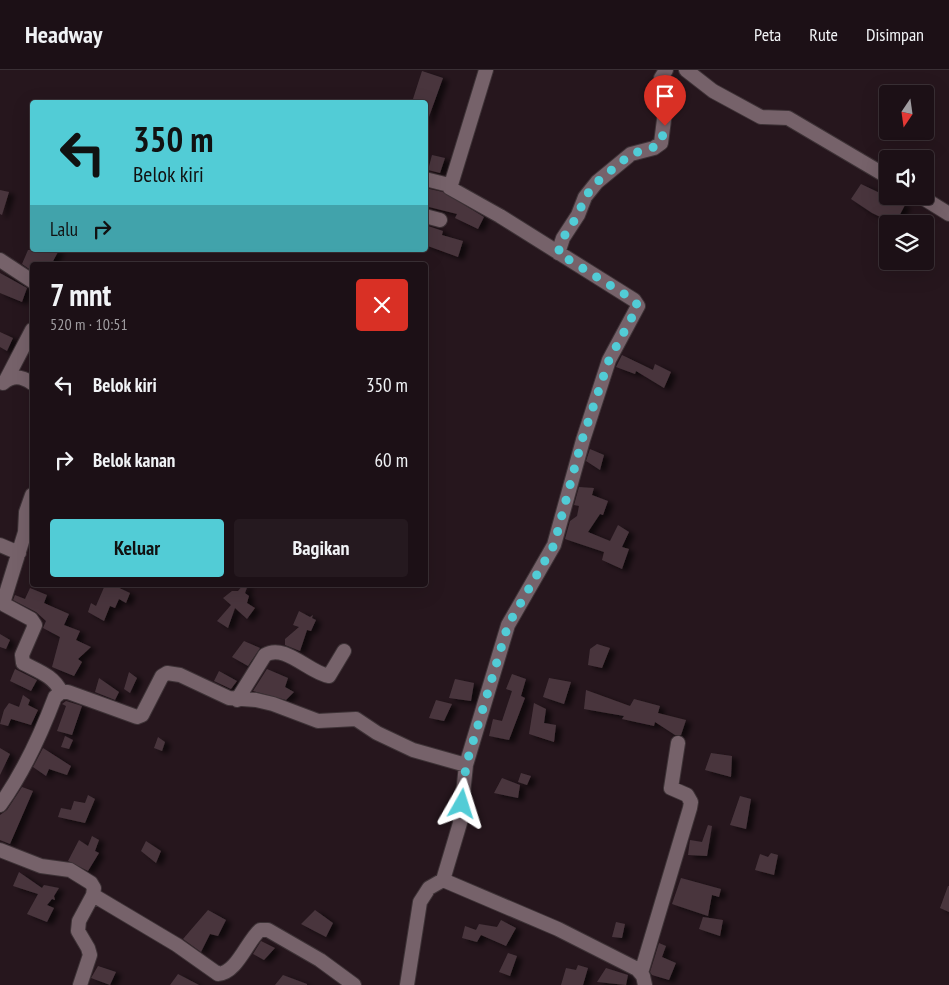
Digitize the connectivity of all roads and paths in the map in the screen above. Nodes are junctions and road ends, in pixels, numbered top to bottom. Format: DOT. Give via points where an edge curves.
graph roads {
  1 [pos="486,70"];
  2 [pos="666,70"];
  3 [pos="686,70"];
  4 [pos="879,172"];
  5 [pos="428,181"];
  6 [pos="449,185"];
  7 [pos="934,205"];
  8 [pos="949,214"];
  9 [pos="428,217"];
  10 [pos="440,220"];
  11 [pos="558,253"];
  12 [pos="0,260"];
  13 [pos="30,280"];
  14 [pos="30,334"];
  15 [pos="30,382"];
  16 [pos="3,383"];
  17 [pos="30,501"];
  18 [pos="0,545"];
  19 [pos="19,553"];
  20 [pos="344,651"];
  21 [pos="61,692"];
  22 [pos="237,700"];
  23 [pos="678,743"];
  24 [pos="466,765"];
  25 [pos="0,805"];
  26 [pos="0,850"];
  27 [pos="443,880"];
  28 [pos="93,895"];
  29 [pos="643,979"];
  30 [pos="80,985"];
  31 [pos="354,985"];
  32 [pos="407,985"];
  1 -- 6 [label="street"];
  2 -- 11 [label="street" via="660,78 665,112 661,142 654,148 631,154 597,182 585,197"];
  3 -- 4 [label="street" via="713,91 761,117 788,118"];
  5 -- 6 [label="street"];
  6 -- 11 [label="street" via="452,190"];
  7 -- 8 [label="street"];
  9 -- 10 [label="street"];
  11 -- 24 [label="street" via="634,300 638,306 609,360 582,440 554,545 508,625"];
  12 -- 13 [label="street"];
  14 -- 16 [label="street"];
  15 -- 16 [label="street" via="15,377"];
  17 -- 19 [label="street"];
  18 -- 19 [label="street"];
  19 -- 21 [label="street" via="4,600 5,605 31,619 35,625 21,660 52,678"];
  20 -- 22 [label="street" via="329,676 283,653 265,655"];
  21 -- 22 [label="street" via="137,717 142,715 162,676 167,673 180,675"];
  21 -- 25 [label="street" via="55,697 29,754"];
  22 -- 24 [label="street" via="273,704 318,722 356,719 414,750"];
  23 -- 29 [label="street" via="671,788 687,795 691,802"];
  24 -- 27 [label="street" via="460,823"];
  26 -- 28 [label="street" via="41,866 70,870 91,883"];
  27 -- 29 [label="street" via="558,930"];
  27 -- 32 [label="street" via="429,888 420,902"];
  28 -- 30 [label="street" via="78,921 78,931 90,955"];
  28 -- 31 [label="street" via="177,945 218,974 230,970 253,936 260,930 268,930 320,960"];
}
